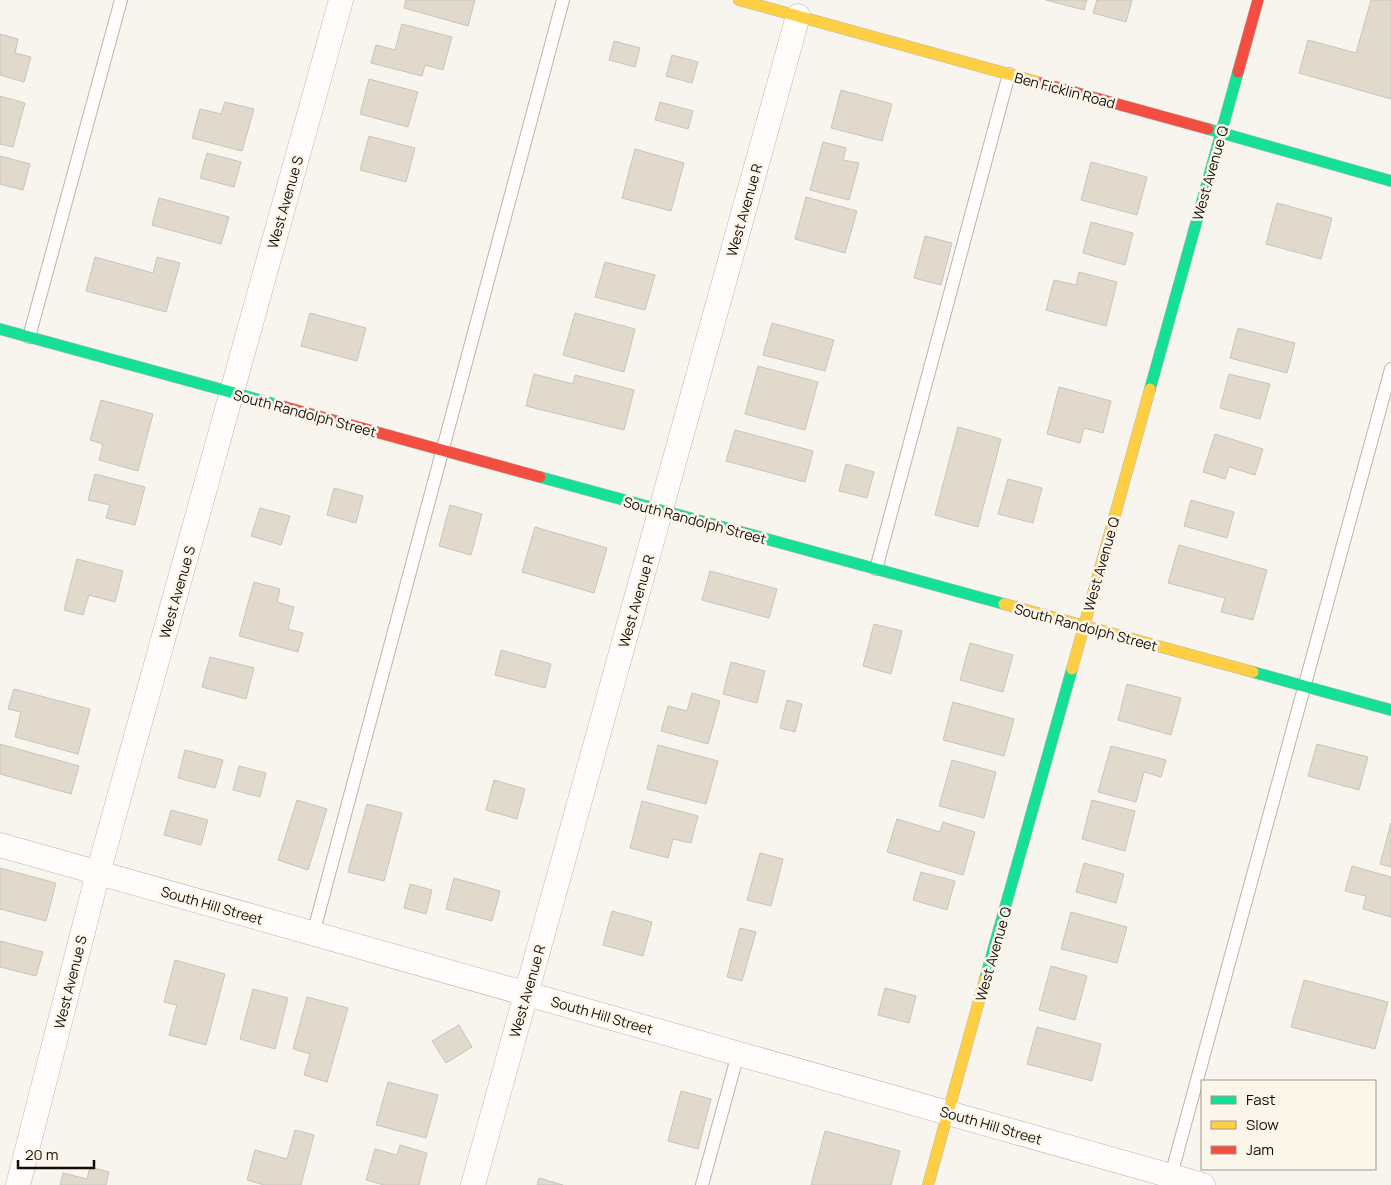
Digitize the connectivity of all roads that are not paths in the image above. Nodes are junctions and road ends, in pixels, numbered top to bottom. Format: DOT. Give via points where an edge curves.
graph roads {
  1 [pos="121,0"];
  2 [pos="341,0"];
  3 [pos="563,0"];
  4 [pos="743,0"];
  5 [pos="1258,0"];
  6 [pos="798,16"];
  7 [pos="1009,74"];
  8 [pos="1221,132"];
  9 [pos="1391,181"];
  10 [pos="0,329"];
  11 [pos="29,337"];
  12 [pos="1391,369"];
  13 [pos="232,392"];
  14 [pos="443,450"];
  15 [pos="661,510"];
  16 [pos="876,569"];
  17 [pos="1084,626"];
  18 [pos="1304,687"];
  19 [pos="1391,710"];
  20 [pos="0,845"];
  21 [pos="98,873"];
  22 [pos="313,934"];
  23 [pos="526,994"];
  24 [pos="738,1054"];
  25 [pos="948,1113"];
  26 [pos="1170,1180"];
  27 [pos="18,1185"];
  28 [pos="473,1185"];
  29 [pos="702,1185"];
  30 [pos="928,1185"];
  31 [pos="1203,1185"];
  1 -- 11 [label="lane"];
  2 -- 13 [label="street, West Avenue S"];
  3 -- 14 [label="lane"];
  4 -- 6 [label="street, Ben Ficklin Road"];
  5 -- 8 [label="street, West Avenue Q"];
  6 -- 7 [label="street, Ben Ficklin Road"];
  6 -- 15 [label="street, West Avenue R"];
  7 -- 8 [label="street, Ben Ficklin Road"];
  7 -- 16 [label="lane"];
  8 -- 9 [label="street, Ben Ficklin Road"];
  8 -- 17 [label="street, West Avenue Q"];
  10 -- 11 [label="street, South Randolph Street"];
  11 -- 13 [label="street, South Randolph Street"];
  12 -- 18 [label="lane"];
  13 -- 14 [label="street, South Randolph Street"];
  13 -- 21 [label="street, West Avenue S"];
  14 -- 15 [label="street, South Randolph Street"];
  14 -- 22 [label="lane"];
  15 -- 16 [label="street, South Randolph Street"];
  15 -- 23 [label="street, West Avenue R"];
  16 -- 17 [label="street, South Randolph Street"];
  17 -- 18 [label="street, South Randolph Street"];
  17 -- 25 [label="street, West Avenue Q"];
  18 -- 19 [label="street, South Randolph Street"];
  18 -- 26 [label="lane"];
  20 -- 21 [label="street, South Hill Street"];
  21 -- 22 [label="street, South Hill Street"];
  21 -- 27 [label="street, West Avenue S"];
  22 -- 23 [label="street, South Hill Street"];
  23 -- 24 [label="street, South Hill Street"];
  23 -- 28 [label="street, West Avenue R"];
  24 -- 25 [label="street, South Hill Street"];
  24 -- 29 [label="lane"];
  25 -- 26 [label="street, South Hill Street"];
  25 -- 30 [label="street, West Avenue Q"];
  26 -- 31 [label="street, South Hill Street"];
}
